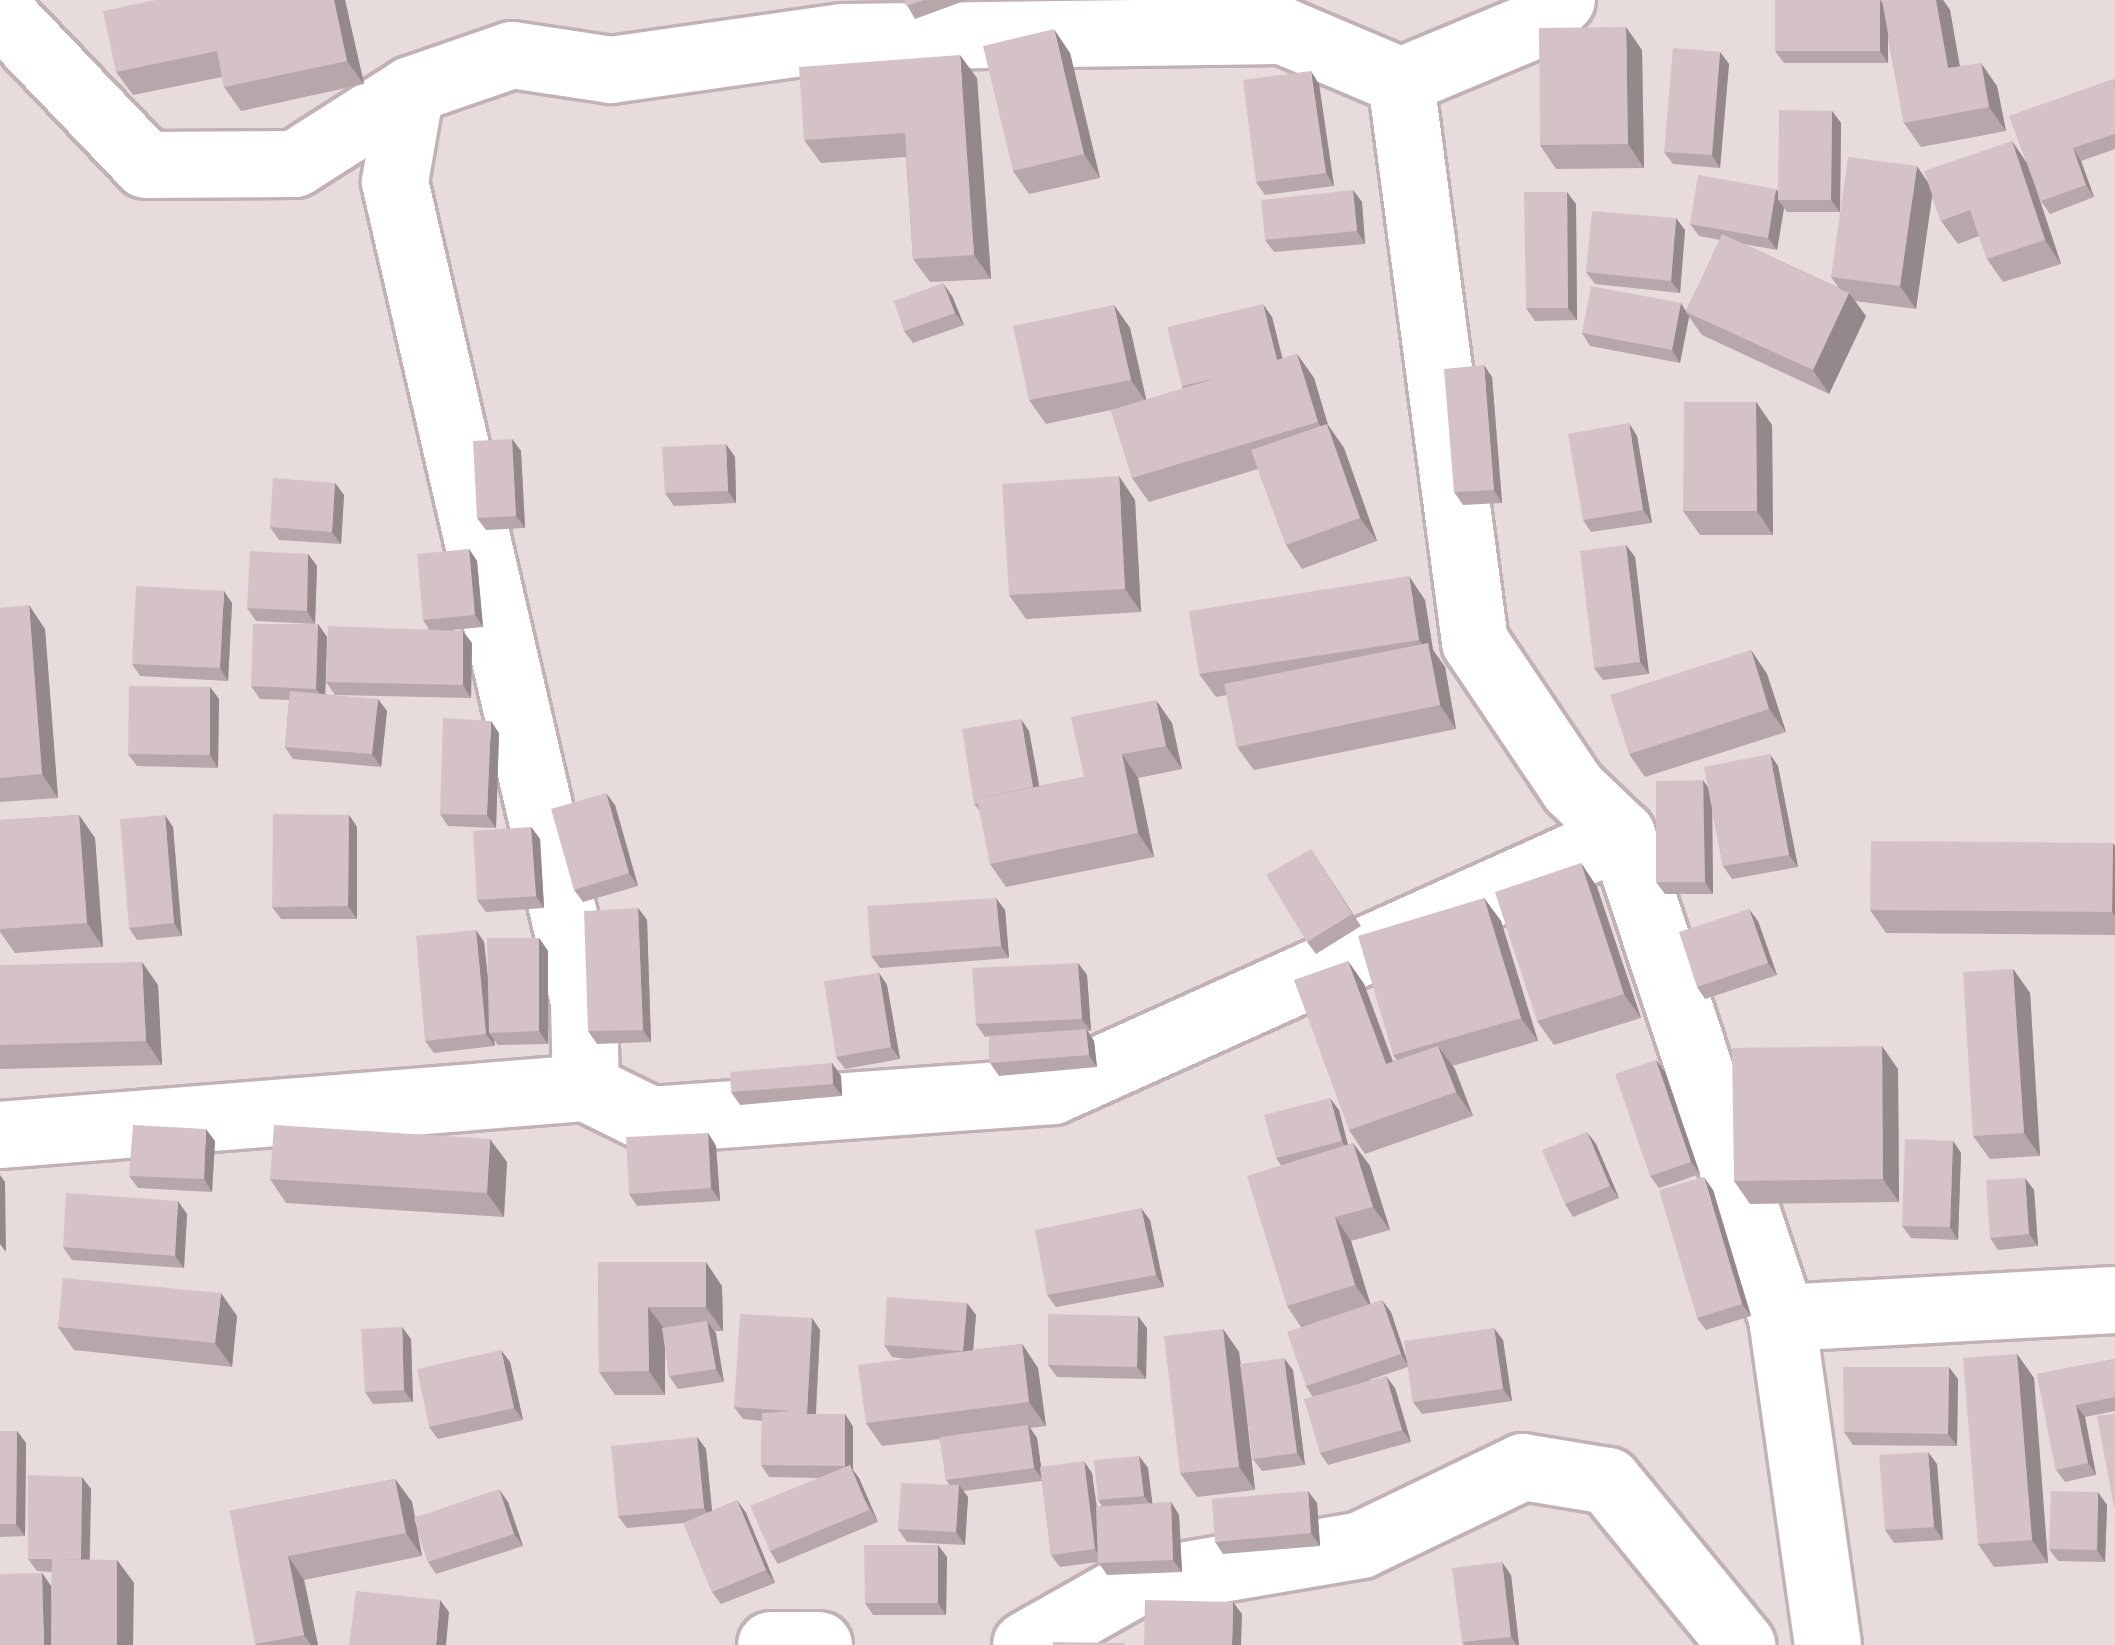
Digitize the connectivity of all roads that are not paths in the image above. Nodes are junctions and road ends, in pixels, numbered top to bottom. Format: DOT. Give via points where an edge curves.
graph roads {
  1 [pos="1562,0"];
  2 [pos="0,12"];
  3 [pos="1281,16"];
  4 [pos="1401,81"];
  5 [pos="411,89"];
  6 [pos="1622,835"];
  7 [pos="586,1088"];
  8 [pos="0,1135"];
  9 [pos="2115,1300"];
  10 [pos="1782,1318"];
  11 [pos="771,1645"];
  12 [pos="819,1645"];
  13 [pos="1026,1645"];
  14 [pos="1742,1645"];
  15 [pos="1828,1645"];
  1 -- 4 [label="street" via="1538,24"];
  2 -- 5 [label="street" via="146,165 295,164"];
  3 -- 4 [label="street"];
  3 -- 5 [label="street" via="842,37 611,70 512,55"];
  4 -- 6 [label="street" via="1474,642 1573,788"];
  5 -- 7 [label="street" via="395,182 584,1002"];
  6 -- 7 [label="street" via="1052,1091 651,1120"];
  6 -- 10 [label="street"];
  7 -- 8 [label="street"];
  9 -- 10 [label="street"];
  10 -- 15 [label="street"];
  11 -- 12 [label="street"];
  13 -- 14 [label="street" via="1134,1584 1361,1545 1523,1467 1608,1481"];
}
